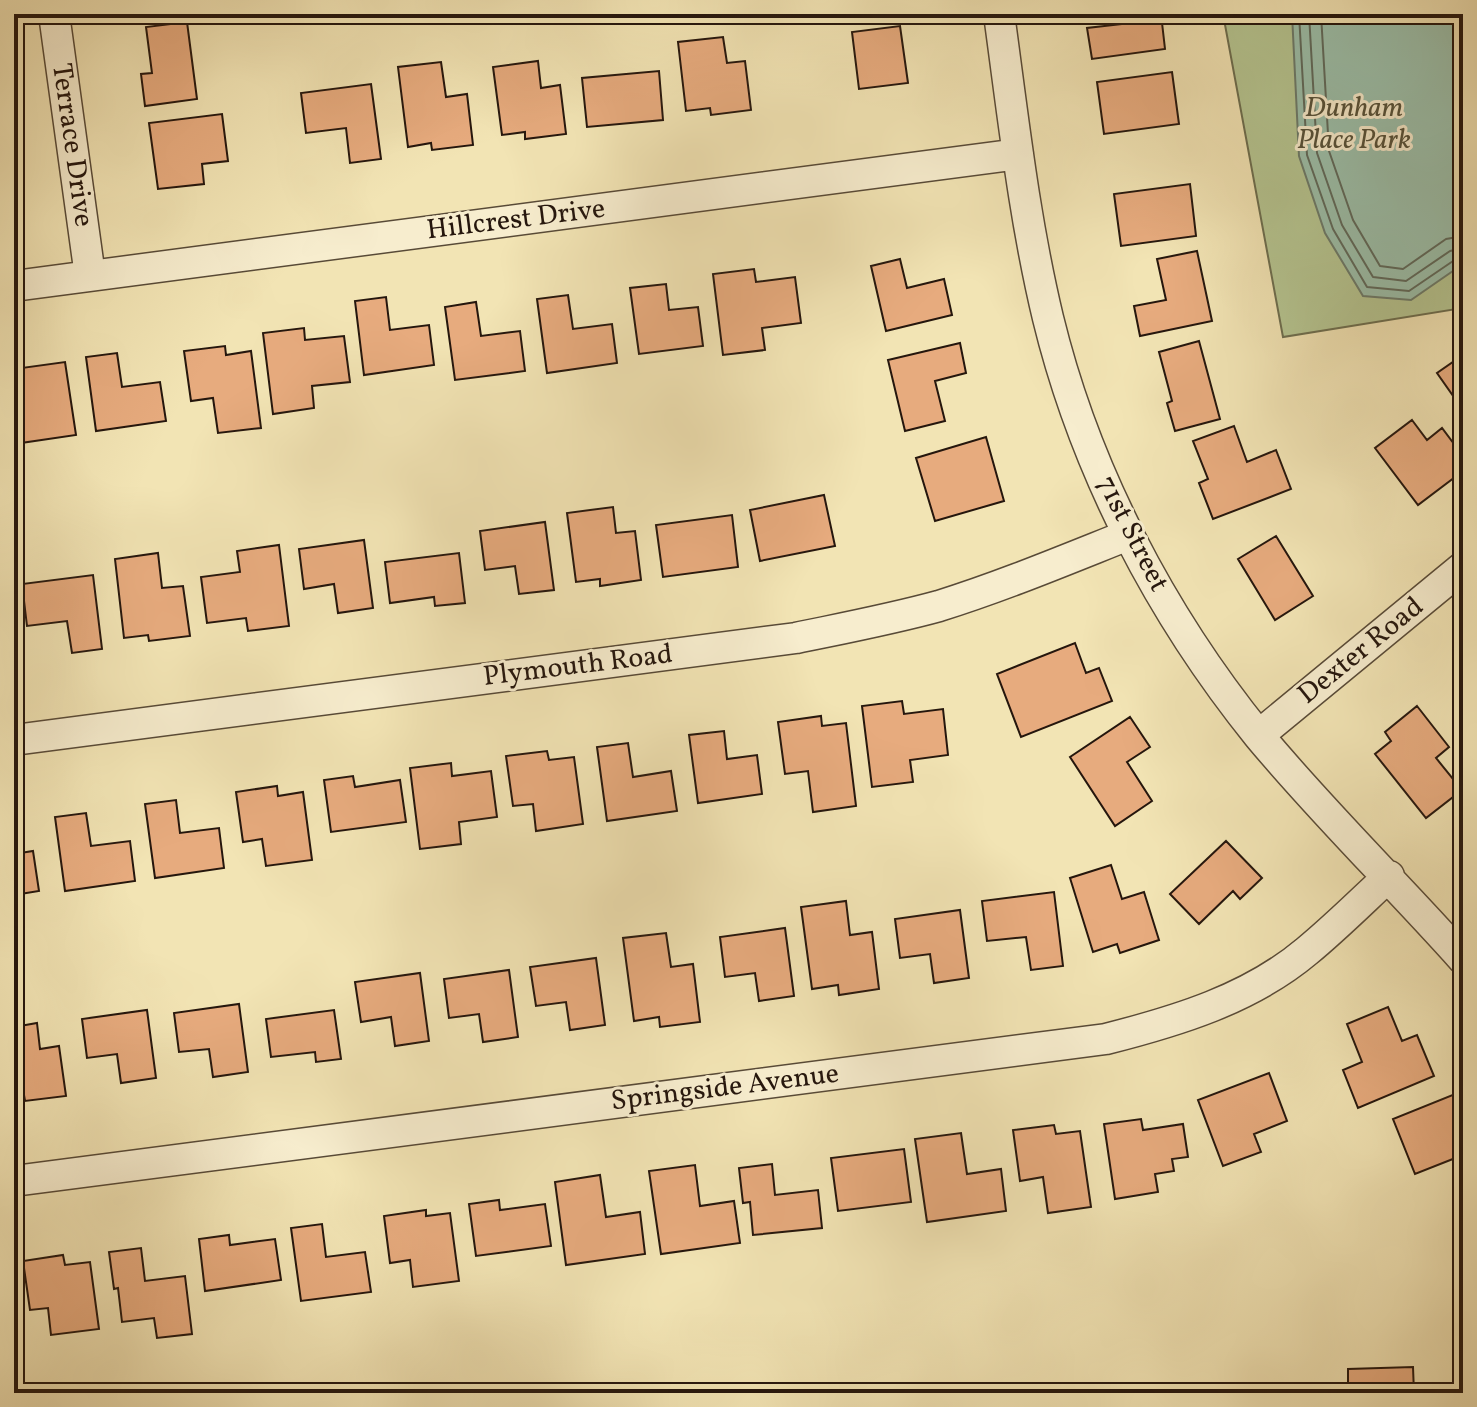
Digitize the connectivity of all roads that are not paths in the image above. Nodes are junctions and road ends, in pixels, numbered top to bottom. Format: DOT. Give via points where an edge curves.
graph roads {
  1 [pos="54,14"];
  2 [pos="999,14"];
  3 [pos="1018,154"];
  4 [pos="90,276"];
  5 [pos="14,286"];
  6 [pos="1128,535"];
  7 [pos="1463,567"];
  8 [pos="1259,735"];
  9 [pos="14,740"];
  10 [pos="1389,876"];
  11 [pos="1463,959"];
  12 [pos="14,1181"];
  1 -- 4 [label="street, Terrace Drive"];
  2 -- 3 [label="street, 71st Street"];
  3 -- 4 [label="street, Hillcrest Drive"];
  3 -- 6 [label="street, 71st Street" via="1030,237 1060,364"];
  4 -- 5 [label="street, Hillcrest Drive"];
  6 -- 8 [label="street, 71st Street" via="1187,637"];
  6 -- 9 [label="street, Plymouth Road" via="938,606 796,638"];
  7 -- 8 [label="street, Dexter Road"];
  8 -- 10 [label="street, 71st Street"];
  10 -- 11 [label="street, 71st Street"];
  10 -- 12 [label="street, Springside Avenue" via="1305,953 1252,987 1198,1013 1106,1039"];
}
